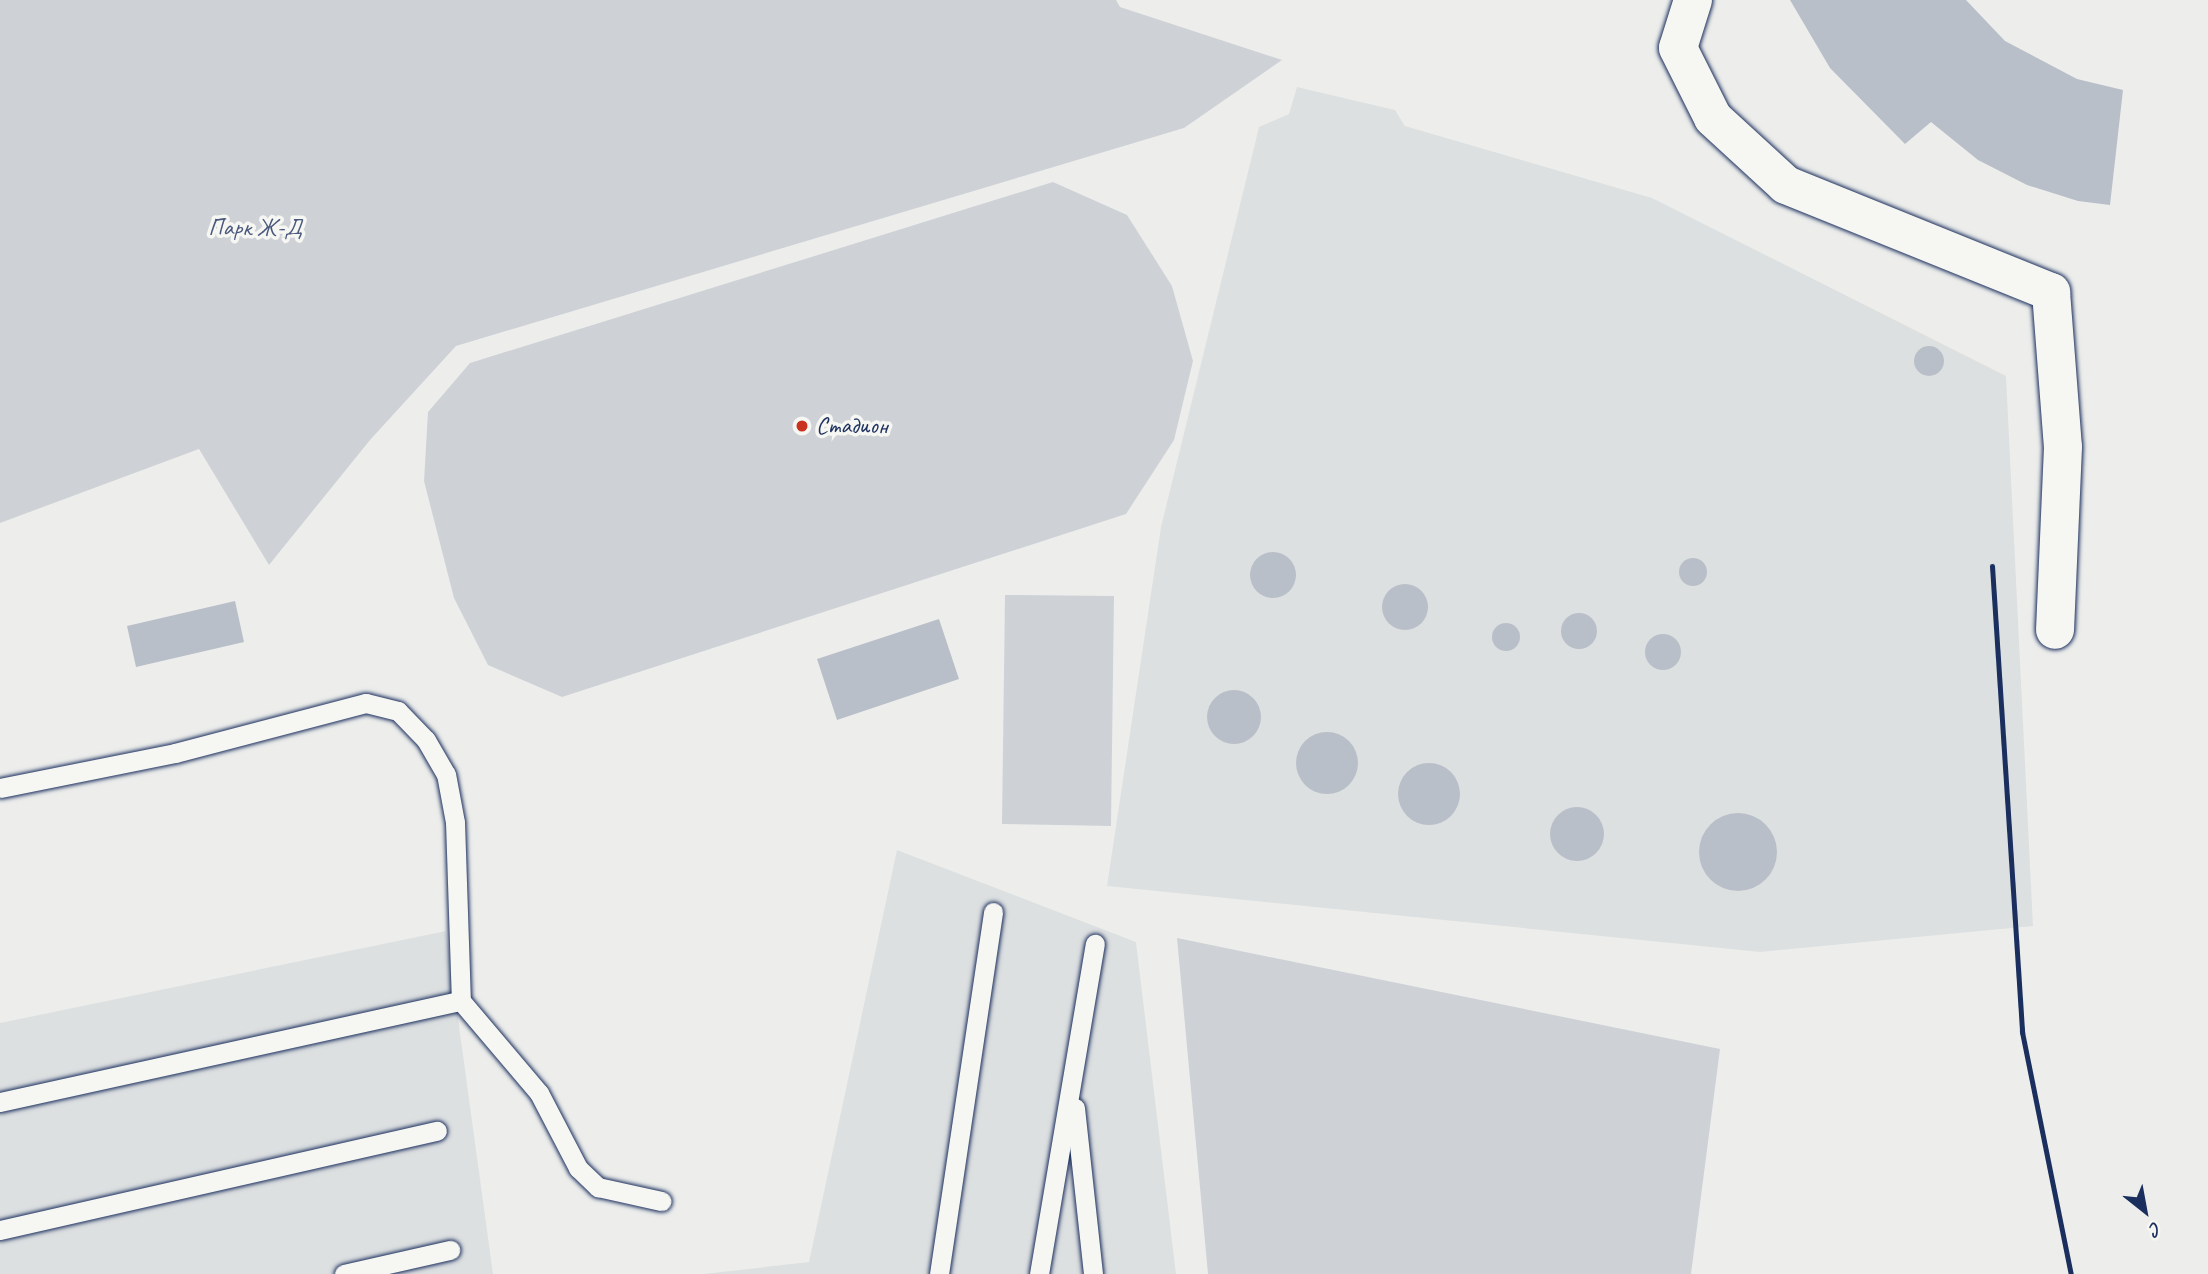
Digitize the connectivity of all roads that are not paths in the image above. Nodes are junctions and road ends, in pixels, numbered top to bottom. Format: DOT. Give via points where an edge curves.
graph roads {
  1 [pos="1693,0"];
  2 [pos="2055,630"];
  3 [pos="0,788"];
  4 [pos="993,912"];
  5 [pos="1095,944"];
  6 [pos="461,1001"];
  7 [pos="1072,1086"];
  8 [pos="0,1102"];
  9 [pos="437,1131"];
  10 [pos="661,1201"];
  11 [pos="0,1230"];
  12 [pos="450,1250"];
  13 [pos="344,1274"];
  14 [pos="939,1274"];
  15 [pos="1039,1274"];
  16 [pos="1093,1274"];
  1 -- 2 [label="street" via="1678,48 1713,118 1786,185 2051,292 2063,447"];
  3 -- 6 [label="lane" via="176,753 366,703 398,711 426,740 446,774 455,822"];
  4 -- 14 [label="lane"];
  5 -- 7 [label="lane"];
  6 -- 8 [label="lane"];
  6 -- 10 [label="lane" via="539,1093 578,1168 598,1187"];
  7 -- 15 [label="lane"];
  7 -- 16 [label="lane"];
  9 -- 11 [label="lane"];
  12 -- 13 [label="lane"];
}
